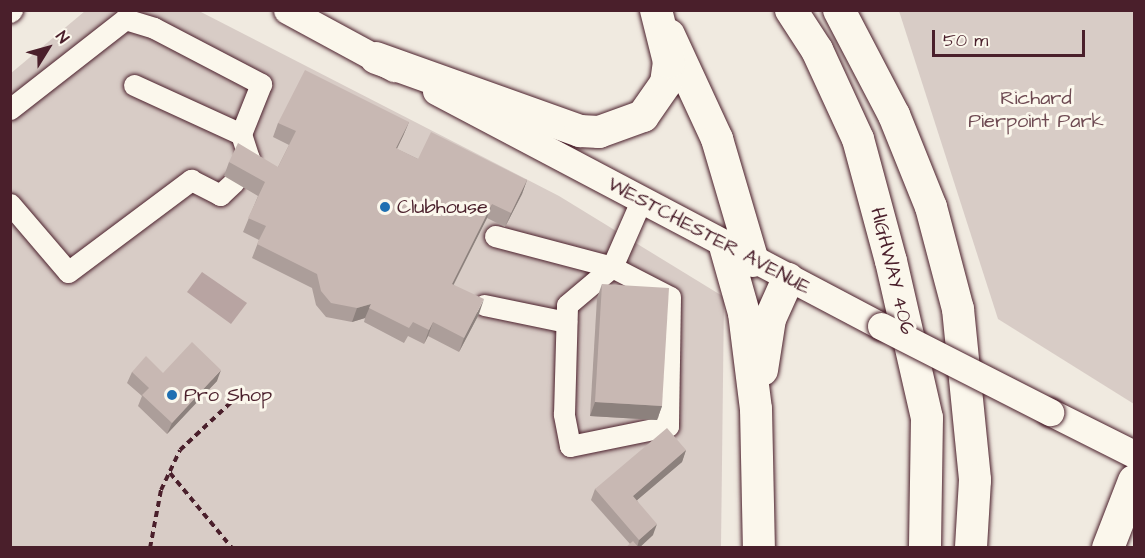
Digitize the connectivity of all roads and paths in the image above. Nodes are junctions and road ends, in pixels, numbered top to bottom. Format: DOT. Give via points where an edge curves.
graph roads {
  1 [pos="287,10"];
  2 [pos="656,10"];
  3 [pos="791,10"];
  4 [pos="840,10"];
  5 [pos="866,10"];
  6 [pos="376,58"];
  7 [pos="134,85"];
  8 [pos="10,109"];
  9 [pos="241,134"];
  10 [pos="246,164"];
  11 [pos="234,182"];
  12 [pos="641,201"];
  13 [pos="10,204"];
  14 [pos="931,207"];
  15 [pos="495,237"];
  16 [pos="725,246"];
  17 [pos="753,261"];
  18 [pos="612,267"];
  19 [pos="788,279"];
  20 [pos="484,305"];
  21 [pos="566,322"];
  22 [pos="243,391"];
  23 [pos="756,409"];
  24 [pos="1134,454"];
  25 [pos="170,473"];
  26 [pos="1134,481"];
  27 [pos="150,548"];
  28 [pos="232,548"];
  29 [pos="759,548"];
  30 [pos="926,548"];
  31 [pos="971,548"];
  32 [pos="1108,548"];
  1 -- 6 [label="main road, WESTCHESTER AVENUE"];
  2 -- 6 [label="highway" via="669,62 666,82 643,116 598,132 580,130"];
  2 -- 17 [label="highway" via="717,139"];
  3 -- 30 [label="highway, HIGHWAY 406" via="817,50 858,140 891,261 927,418"];
  4 -- 14 [label="highway" via="894,115"];
  5 -- 14 [label="highway" via="895,86"];
  6 -- 12 [label="main road, WESTCHESTER AVENUE"];
  7 -- 9 [label="lane"];
  8 -- 9 [label="lane" via="125,19 154,28 261,84"];
  9 -- 10 [label="lane" via="249,158"];
  11 -- 13 [label="lane" via="220,195 191,180 68,272"];
  12 -- 16 [label="main road, WESTCHESTER AVENUE"];
  12 -- 18 [label="lane"];
  14 -- 31 [label="highway" via="958,309 975,480"];
  15 -- 18 [label="lane"];
  16 -- 17 [label="main road, WESTCHESTER AVENUE"];
  16 -- 23 [label="highway" via="744,313"];
  17 -- 19 [label="main road, WESTCHESTER AVENUE"];
  18 -- 21 [label="lane" via="567,305"];
  18 -- 21 [label="lane" via="670,297 668,426 570,446 564,414"];
  19 -- 23 [label="highway" via="770,319"];
  19 -- 24 [label="main road, WESTCHESTER AVENUE, bridge"];
  20 -- 21 [label="lane"];
  22 -- 25 [label="path" via="180,450"];
  23 -- 29 [label="highway"];
  25 -- 27 [label="path" via="161,490"];
  25 -- 28 [label="path"];
  26 -- 32 [label="highway"];
}
